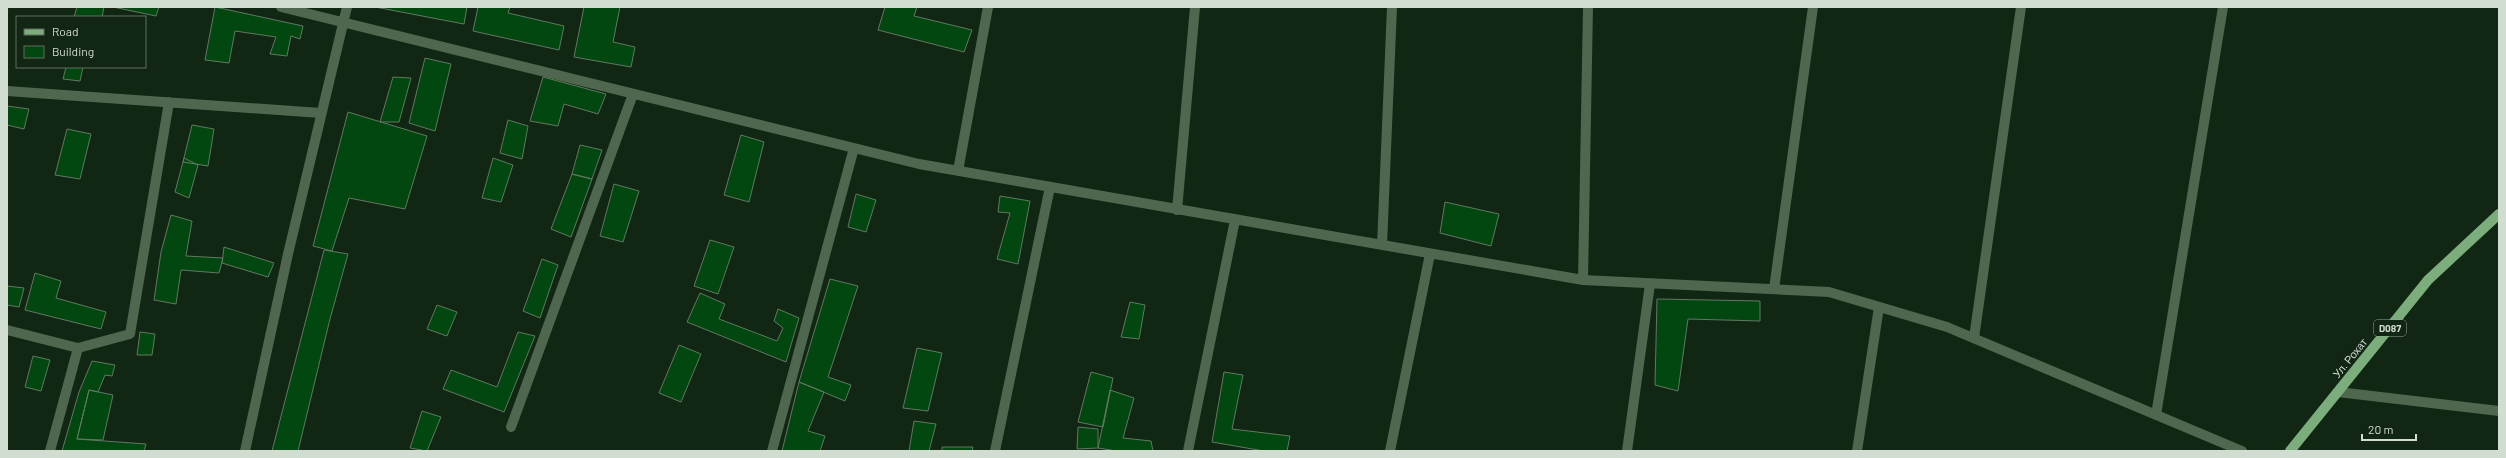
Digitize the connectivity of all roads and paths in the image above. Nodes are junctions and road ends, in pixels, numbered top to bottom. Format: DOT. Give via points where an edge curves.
graph roads {
  1 [pos="280,7"];
  2 [pos="346,7"];
  3 [pos="988,7"];
  4 [pos="1195,7"];
  5 [pos="1392,7"];
  6 [pos="1588,7"];
  7 [pos="1813,7"];
  8 [pos="2021,7"];
  9 [pos="2223,7"];
  10 [pos="343,22"];
  11 [pos="7,91"];
  12 [pos="633,94"];
  13 [pos="168,102"];
  14 [pos="321,113"];
  15 [pos="854,148"];
  16 [pos="958,171"];
  17 [pos="1050,187"];
  18 [pos="1177,210"];
  19 [pos="2499,214"];
  20 [pos="1235,220"];
  21 [pos="1382,245"];
  22 [pos="1430,254"];
  23 [pos="1584,280"];
  24 [pos="1650,284"];
  25 [pos="1774,289"];
  26 [pos="1879,307"];
  27 [pos="7,330"];
  28 [pos="1974,338"];
  29 [pos="78,348"];
  30 [pos="2338,392"];
  31 [pos="2499,411"];
  32 [pos="2156,415"];
  33 [pos="511,427"];
  34 [pos="50,451"];
  35 [pos="245,451"];
  36 [pos="772,451"];
  37 [pos="995,451"];
  38 [pos="1188,451"];
  39 [pos="1390,451"];
  40 [pos="1627,451"];
  41 [pos="1857,451"];
  42 [pos="2242,451"];
  43 [pos="2290,451"];
  1 -- 10 [label="street"];
  2 -- 10 [label="street"];
  3 -- 16 [label="street"];
  4 -- 18 [label="street"];
  5 -- 21 [label="street"];
  6 -- 23 [label="street"];
  7 -- 25 [label="street"];
  8 -- 28 [label="street"];
  9 -- 32 [label="street"];
  10 -- 12 [label="street"];
  10 -- 14 [label="street"];
  11 -- 13 [label="street"];
  12 -- 15 [label="street"];
  12 -- 33 [label="street"];
  13 -- 14 [label="street"];
  13 -- 29 [label="street" via="130,334"];
  14 -- 35 [label="street"];
  15 -- 16 [label="street"];
  15 -- 36 [label="street"];
  16 -- 17 [label="street"];
  17 -- 18 [label="street"];
  17 -- 37 [label="street"];
  18 -- 20 [label="street"];
  19 -- 30 [label="main road, Ул. Рохат / D087" via="2428,280"];
  20 -- 21 [label="street"];
  20 -- 38 [label="street"];
  21 -- 22 [label="street"];
  22 -- 23 [label="street"];
  22 -- 39 [label="street"];
  23 -- 24 [label="street"];
  24 -- 25 [label="street"];
  24 -- 40 [label="street"];
  25 -- 26 [label="street" via="1829,292"];
  26 -- 28 [label="street" via="1947,327"];
  26 -- 41 [label="street"];
  27 -- 29 [label="street"];
  28 -- 32 [label="street"];
  29 -- 34 [label="street"];
  30 -- 31 [label="street"];
  30 -- 43 [label="main road, Ул. Рохат / D087"];
  32 -- 42 [label="street"];
}
